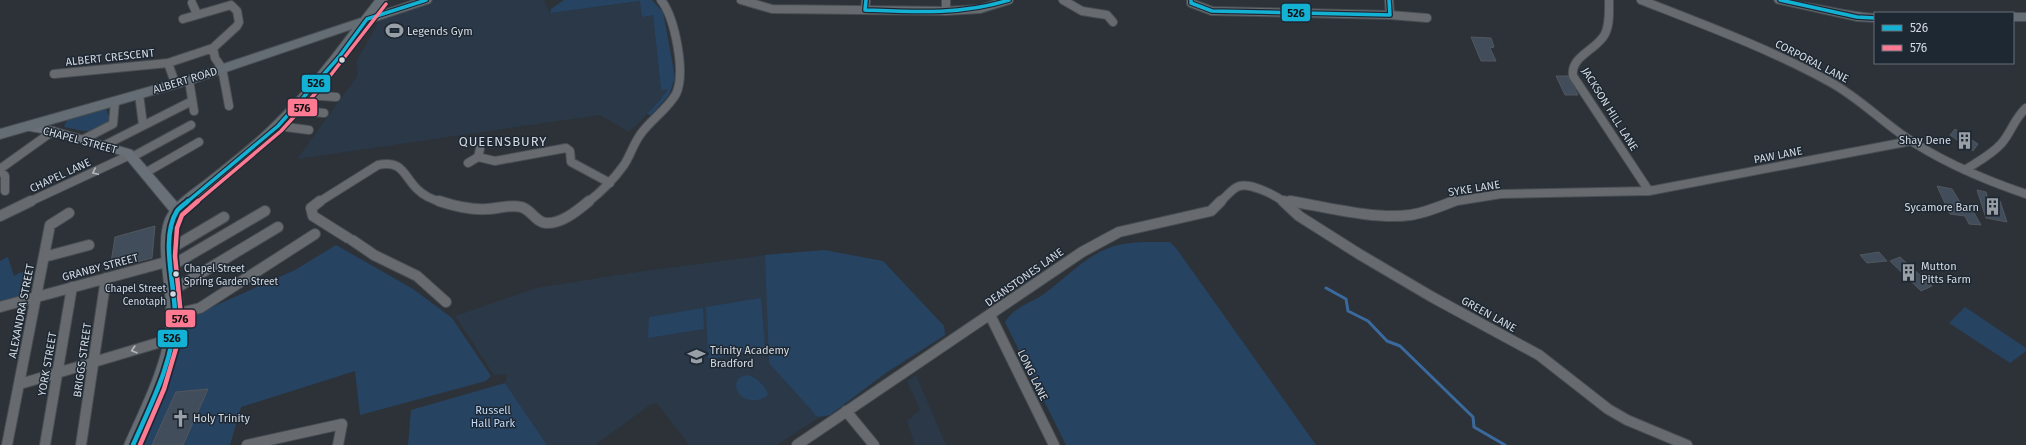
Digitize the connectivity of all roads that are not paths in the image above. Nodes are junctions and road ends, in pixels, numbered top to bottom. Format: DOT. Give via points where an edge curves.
graph roads {
  1 [pos="381,0"];
  2 [pos="426,0"];
  3 [pos="661,0"];
  4 [pos="741,0"];
  5 [pos="786,0"];
  6 [pos="866,0"];
  7 [pos="946,0"];
  8 [pos="1008,0"];
  9 [pos="1063,0"];
  10 [pos="1190,0"];
  11 [pos="1389,0"];
  12 [pos="1609,0"];
  13 [pos="1641,0"];
  14 [pos="1780,0"];
  15 [pos="192,3"];
  16 [pos="782,9"];
  17 [pos="1114,9"];
  18 [pos="865,10"];
  19 [pos="946,11"];
  20 [pos="197,14"];
  21 [pos="1107,15"];
  22 [pos="1390,15"];
  23 [pos="2014,17"];
  24 [pos="2026,17"];
  25 [pos="1427,18"];
  26 [pos="1874,18"];
  27 [pos="183,19"];
  28 [pos="367,19"];
  29 [pos="1113,22"];
  30 [pos="213,48"];
  31 [pos="168,63"];
  32 [pos="222,68"];
  33 [pos="54,74"];
  34 [pos="173,77"];
  35 [pos="189,80"];
  36 [pos="139,94"];
  37 [pos="306,95"];
  38 [pos="336,97"];
  39 [pos="115,101"];
  40 [pos="192,101"];
  41 [pos="229,106"];
  42 [pos="2026,108"];
  43 [pos="292,110"];
  44 [pos="194,111"];
  45 [pos="324,113"];
  46 [pos="143,125"];
  47 [pos="191,125"];
  48 [pos="278,126"];
  49 [pos="28,127"];
  50 [pos="309,130"];
  51 [pos="53,131"];
  52 [pos="3,132"];
  53 [pos="84,138"];
  54 [pos="1911,141"];
  55 [pos="199,142"];
  56 [pos="105,145"];
  57 [pos="131,156"];
  58 [pos="468,163"];
  59 [pos="0,170"];
  60 [pos="1965,170"];
  61 [pos="145,173"];
  62 [pos="610,183"];
  63 [pos="5,191"];
  64 [pos="1649,191"];
  65 [pos="2026,194"];
  66 [pos="1281,200"];
  67 [pos="177,211"];
  68 [pos="265,211"];
  69 [pos="69,213"];
  70 [pos="0,216"];
  71 [pos="224,217"];
  72 [pos="278,227"];
  73 [pos="315,234"];
  74 [pos="89,245"];
  75 [pos="44,257"];
  76 [pos="170,259"];
  77 [pos="106,278"];
  78 [pos="72,287"];
  79 [pos="173,290"];
  80 [pos="36,297"];
  81 [pos="446,302"];
  82 [pos="0,307"];
  83 [pos="175,314"];
  84 [pos="990,315"];
  85 [pos="171,339"];
  86 [pos="94,362"];
  87 [pos="58,372"];
  88 [pos="20,384"];
  89 [pos="846,411"];
  90 [pos="7,445"];
  91 [pos="45,445"];
  92 [pos="81,445"];
  93 [pos="133,445"];
  94 [pos="247,445"];
  95 [pos="338,445"];
  96 [pos="797,445"];
  97 [pos="874,445"];
  98 [pos="1054,445"];
  99 [pos="1687,445"];
  1 -- 28 [label="main road"];
  2 -- 28 [label="main road, ALBERT ROAD"];
  3 -- 62 [label="street" via="666,4 672,20 680,83 673,97 641,133 629,157"];
  4 -- 16 [label="street" via="772,9"];
  5 -- 16 [label="street"];
  6 -- 18 [label="street"];
  7 -- 19 [label="street"];
  8 -- 19 [label="street" via="980,9"];
  9 -- 21 [label="street" via="1082,11"];
  10 -- 22 [label="street" via="1190,3 1212,10"];
  11 -- 22 [label="street"];
  12 -- 64 [label="street, JACKSON HILL LANE" via="1608,23 1604,38 1574,64 1573,76"];
  13 -- 54 [label="street, CORPORAL LANE" via="1749,43 1830,81 1852,94"];
  14 -- 26 [label="main road" via="1857,17"];
  15 -- 20 [label="street"];
  16 -- 18 [label="street"];
  17 -- 21 [label="street"];
  18 -- 19 [label="street"];
  20 -- 27 [label="street"];
  20 -- 30 [label="street" via="231,5 237,11 239,22 236,28"];
  21 -- 29 [label="street"];
  22 -- 25 [label="street"];
  23 -- 24 [label="main road"];
  28 -- 32 [label="main road, ALBERT ROAD"];
  28 -- 37 [label="main road"];
  30 -- 31 [label="street, ALBERT CRESCENT"];
  30 -- 32 [label="street" via="215,58"];
  31 -- 33 [label="street, ALBERT CRESCENT"];
  31 -- 34 [label="street, ALBERT CRESCENT"];
  32 -- 35 [label="main road, ALBERT ROAD"];
  32 -- 41 [label="street"];
  35 -- 36 [label="main road, ALBERT ROAD"];
  35 -- 40 [label="street"];
  36 -- 39 [label="main road, ALBERT ROAD"];
  36 -- 46 [label="street"];
  37 -- 38 [label="street"];
  37 -- 43 [label="main road"];
  39 -- 49 [label="main road, ALBERT ROAD"];
  39 -- 53 [label="street" via="113,124"];
  40 -- 44 [label="street"];
  40 -- 46 [label="street"];
  42 -- 60 [label="street" via="2016,116 2001,143 1985,158"];
  43 -- 45 [label="street"];
  43 -- 48 [label="main road"];
  46 -- 56 [label="street"];
  47 -- 57 [label="street, CHAPEL LANE"];
  48 -- 50 [label="street"];
  48 -- 67 [label="main road"];
  49 -- 51 [label="street, CHAPEL STREET"];
  49 -- 52 [label="main road, ALBERT ROAD"];
  51 -- 53 [label="street, CHAPEL STREET"];
  51 -- 59 [label="street"];
  53 -- 56 [label="street, CHAPEL STREET"];
  54 -- 60 [label="street, CORPORAL LANE"];
  54 -- 64 [label="street, PAW LANE"];
  55 -- 61 [label="street"];
  56 -- 57 [label="street, CHAPEL STREET"];
  57 -- 61 [label="street, CHAPEL STREET"];
  57 -- 70 [label="street, CHAPEL LANE, one-way"];
  58 -- 62 [label="street" via="479,153 495,161 566,148 570,152 571,162"];
  59 -- 63 [label="street" via="5,176"];
  60 -- 65 [label="street, CORPORAL LANE"];
  61 -- 67 [label="street, CHAPEL STREET"];
  62 -- 81 [label="street" via="570,215 554,223 545,223 538,221 522,206 491,210 473,208 424,195 405,173 394,164 386,162 312,208 313,216 374,254 417,276"];
  64 -- 66 [label="street, SYKE LANE" via="1501,194 1455,200 1428,211 1408,215 1385,216"];
  66 -- 84 [label="street, DEANSTONES LANE" via="1246,185 1237,187 1212,210 1119,232 1082,252"];
  66 -- 99 [label="street, GREEN LANE" via="1299,216 1359,254 1538,355 1608,408 1634,423"];
  67 -- 76 [label="main road" via="171,224"];
  68 -- 76 [label="street"];
  69 -- 75 [label="street, ALEXANDRA STREET" via="50,226"];
  71 -- 76 [label="street"];
  72 -- 79 [label="street"];
  73 -- 83 [label="street" via="200,308"];
  74 -- 75 [label="street"];
  75 -- 80 [label="street, ALEXANDRA STREET"];
  76 -- 77 [label="street, GRANBY STREET"];
  76 -- 79 [label="main road"];
  77 -- 78 [label="street, GRANBY STREET"];
  77 -- 86 [label="street, BRIGGS STREET"];
  78 -- 80 [label="street, GRANBY STREET"];
  78 -- 87 [label="street, YORK STREET"];
  79 -- 83 [label="main road"];
  80 -- 82 [label="street, GRANBY STREET"];
  80 -- 88 [label="street, ALEXANDRA STREET"];
  83 -- 85 [label="main road"];
  84 -- 89 [label="street, DEANSTONES LANE"];
  84 -- 98 [label="street, LONG LANE"];
  85 -- 86 [label="street, one-way"];
  85 -- 93 [label="main road" via="163,368"];
  86 -- 87 [label="street"];
  86 -- 92 [label="street, BRIGGS STREET"];
  87 -- 88 [label="street"];
  87 -- 91 [label="street, YORK STREET"];
  88 -- 90 [label="street, ALEXANDRA STREET"];
  89 -- 96 [label="street, DEANSTONES LANE"];
  89 -- 97 [label="street"];
  94 -- 95 [label="street" via="342,424"];
}
